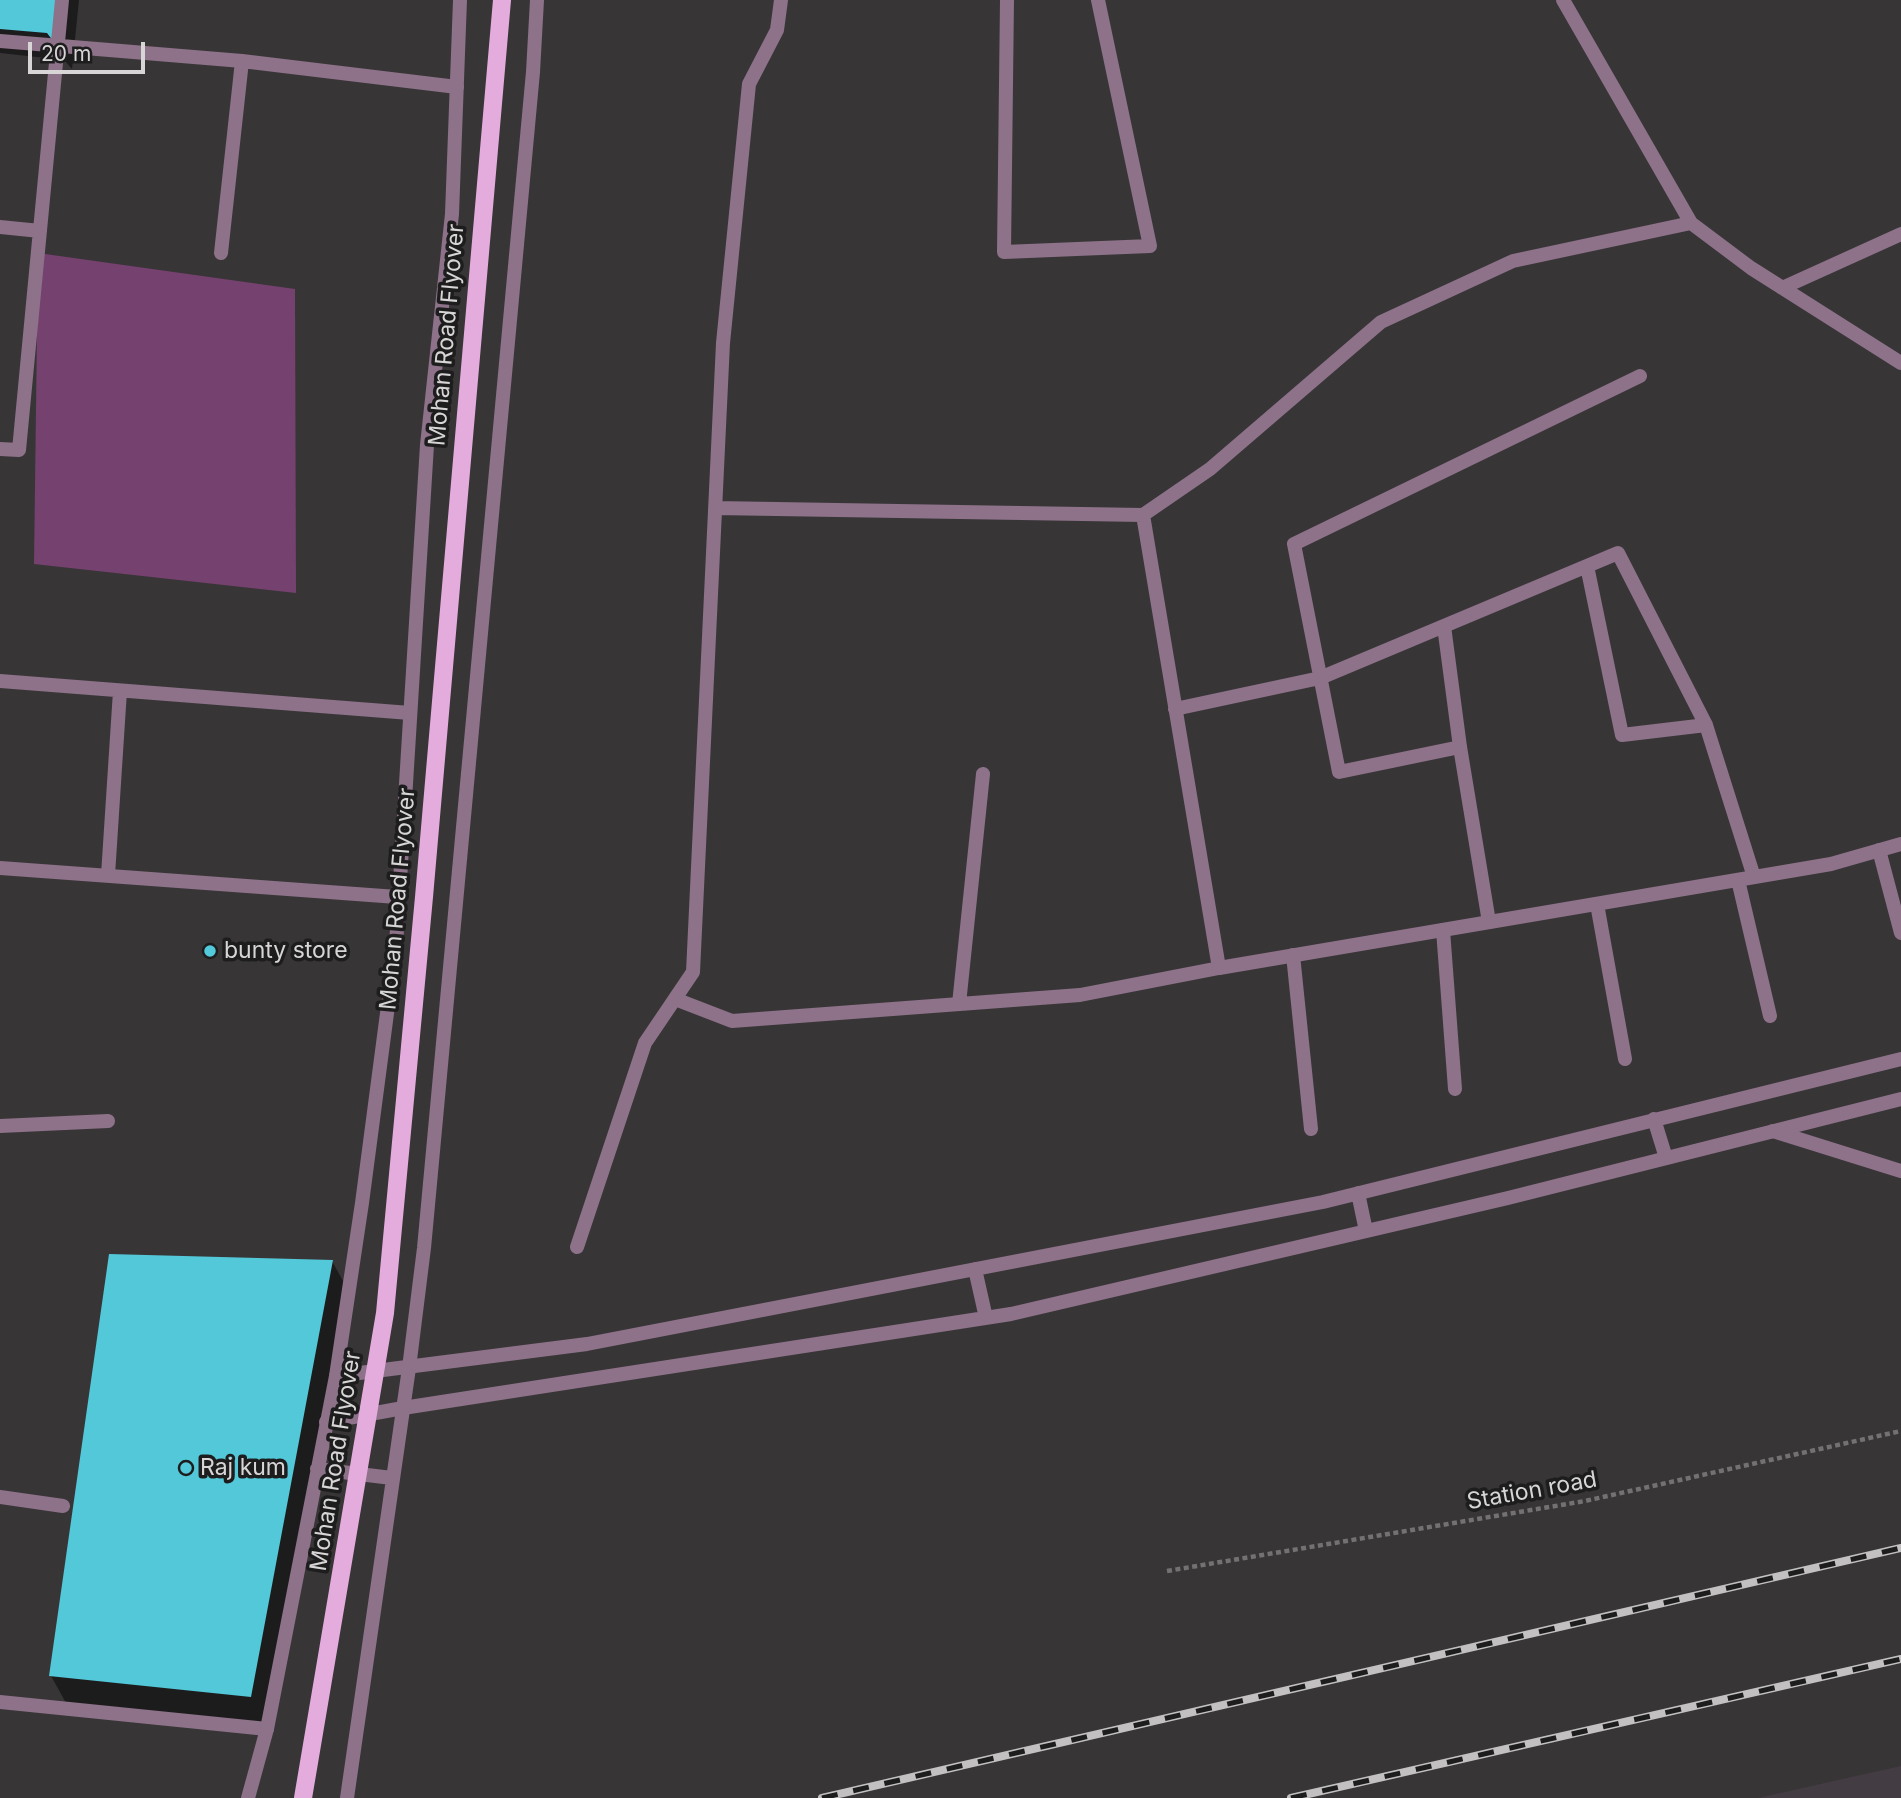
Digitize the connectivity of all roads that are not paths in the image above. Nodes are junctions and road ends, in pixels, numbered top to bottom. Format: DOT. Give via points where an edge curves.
graph roads {
  1 [pos="62,0"];
  2 [pos="460,0"];
  3 [pos="502,0"];
  4 [pos="537,0"];
  5 [pos="781,0"];
  6 [pos="1007,0"];
  7 [pos="1098,0"];
  8 [pos="1563,0"];
  9 [pos="0,41"];
  10 [pos="57,46"];
  11 [pos="242,61"];
  12 [pos="457,87"];
  13 [pos="1691,223"];
  14 [pos="0,227"];
  15 [pos="40,231"];
  16 [pos="1901,234"];
  17 [pos="221,253"];
  18 [pos="1782,288"];
  19 [pos="1901,363"];
  20 [pos="1640,376"];
  21 [pos="0,449"];
  22 [pos="715,508"];
  23 [pos="1143,515"];
  24 [pos="1587,566"];
  25 [pos="1444,626"];
  26 [pos="1320,678"];
  27 [pos="0,681"];
  28 [pos="120,691"];
  29 [pos="1175,709"];
  30 [pos="410,713"];
  31 [pos="1706,725"];
  32 [pos="1460,747"];
  33 [pos="984,774"];
  34 [pos="1901,844"];
  35 [pos="1879,850"];
  36 [pos="0,868"];
  37 [pos="108,875"];
  38 [pos="1754,877"];
  39 [pos="1738,880"];
  40 [pos="397,897"];
  41 [pos="1597,904"];
  42 [pos="1489,922"];
  43 [pos="1443,930"];
  44 [pos="1901,933"];
  45 [pos="1293,955"];
  46 [pos="1219,968"];
  47 [pos="675,999"];
  48 [pos="959,1004"];
  49 [pos="1770,1016"];
  50 [pos="1625,1059"];
  51 [pos="1901,1059"];
  52 [pos="1455,1089"];
  53 [pos="1901,1099"];
  54 [pos="1654,1119"];
  55 [pos="108,1121"];
  56 [pos="0,1126"];
  57 [pos="1311,1129"];
  58 [pos="1773,1130"];
  59 [pos="1665,1158"];
  60 [pos="1901,1171"];
  61 [pos="1358,1193"];
  62 [pos="1366,1231"];
  63 [pos="577,1247"];
  64 [pos="975,1269"];
  65 [pos="986,1318"];
  66 [pos="409,1367"];
  67 [pos="336,1376"];
  68 [pos="403,1408"];
  69 [pos="326,1422"];
  70 [pos="317,1469"];
  71 [pos="392,1478"];
  72 [pos="0,1497"];
  73 [pos="62,1506"];
  74 [pos="0,1702"];
  75 [pos="267,1729"];
  76 [pos="248,1798"];
  77 [pos="303,1798"];
  78 [pos="347,1798"];
  1 -- 10 [label="street"];
  2 -- 12 [label="street"];
  3 -- 77 [label="main road, Mohan Road Flyover, bridge" via="385,1313"];
  4 -- 66 [label="street" via="450,976"];
  5 -- 22 [label="street" via="777,30 748,84 723,343"];
  6 -- 7 [label="street" via="1004,252 1150,246"];
  8 -- 13 [label="street"];
  9 -- 10 [label="street"];
  10 -- 11 [label="street"];
  10 -- 15 [label="street"];
  11 -- 12 [label="street"];
  11 -- 17 [label="street"];
  12 -- 30 [label="street" via="452,214 427,445"];
  13 -- 18 [label="street"];
  13 -- 23 [label="street" via="1513,261 1381,321 1210,469"];
  14 -- 15 [label="street"];
  15 -- 21 [label="street" via="19,450"];
  16 -- 18 [label="street"];
  18 -- 19 [label="street"];
  20 -- 26 [label="street" via="1294,544"];
  22 -- 23 [label="street"];
  22 -- 47 [label="street" via="693,972"];
  23 -- 29 [label="street"];
  24 -- 25 [label="street"];
  24 -- 31 [label="street" via="1618,553"];
  24 -- 31 [label="street" via="1622,735"];
  25 -- 26 [label="street"];
  25 -- 32 [label="street"];
  26 -- 29 [label="street"];
  26 -- 32 [label="street" via="1339,772"];
  27 -- 28 [label="street"];
  28 -- 30 [label="street"];
  28 -- 37 [label="street"];
  29 -- 46 [label="street"];
  30 -- 40 [label="street"];
  31 -- 38 [label="street"];
  32 -- 42 [label="street"];
  33 -- 48 [label="street"];
  34 -- 35 [label="street"];
  35 -- 38 [label="street"];
  35 -- 44 [label="street"];
  36 -- 37 [label="street"];
  37 -- 40 [label="street"];
  38 -- 39 [label="street"];
  39 -- 41 [label="street"];
  39 -- 49 [label="street"];
  40 -- 67 [label="street" via="391,986"];
  41 -- 42 [label="street"];
  41 -- 50 [label="street"];
  42 -- 43 [label="street"];
  43 -- 45 [label="street"];
  43 -- 52 [label="street"];
  45 -- 46 [label="street"];
  45 -- 57 [label="street"];
  46 -- 48 [label="street" via="1080,995"];
  47 -- 48 [label="street" via="732,1021"];
  47 -- 63 [label="street" via="645,1043"];
  51 -- 54 [label="street"];
  53 -- 58 [label="street"];
  54 -- 59 [label="street"];
  54 -- 61 [label="street"];
  55 -- 56 [label="street"];
  58 -- 59 [label="street"];
  58 -- 60 [label="street"];
  59 -- 62 [label="street"];
  61 -- 62 [label="street"];
  61 -- 64 [label="street"];
  62 -- 65 [label="street"];
  64 -- 65 [label="street"];
  64 -- 66 [label="street" via="587,1344"];
  65 -- 68 [label="street"];
  66 -- 67 [label="street"];
  66 -- 68 [label="street"];
  67 -- 69 [label="street"];
  68 -- 69 [label="street"];
  68 -- 71 [label="street"];
  69 -- 70 [label="street"];
  70 -- 71 [label="street"];
  70 -- 75 [label="street"];
  71 -- 78 [label="street"];
  72 -- 73 [label="street"];
  74 -- 75 [label="street"];
  75 -- 76 [label="street"];
}
